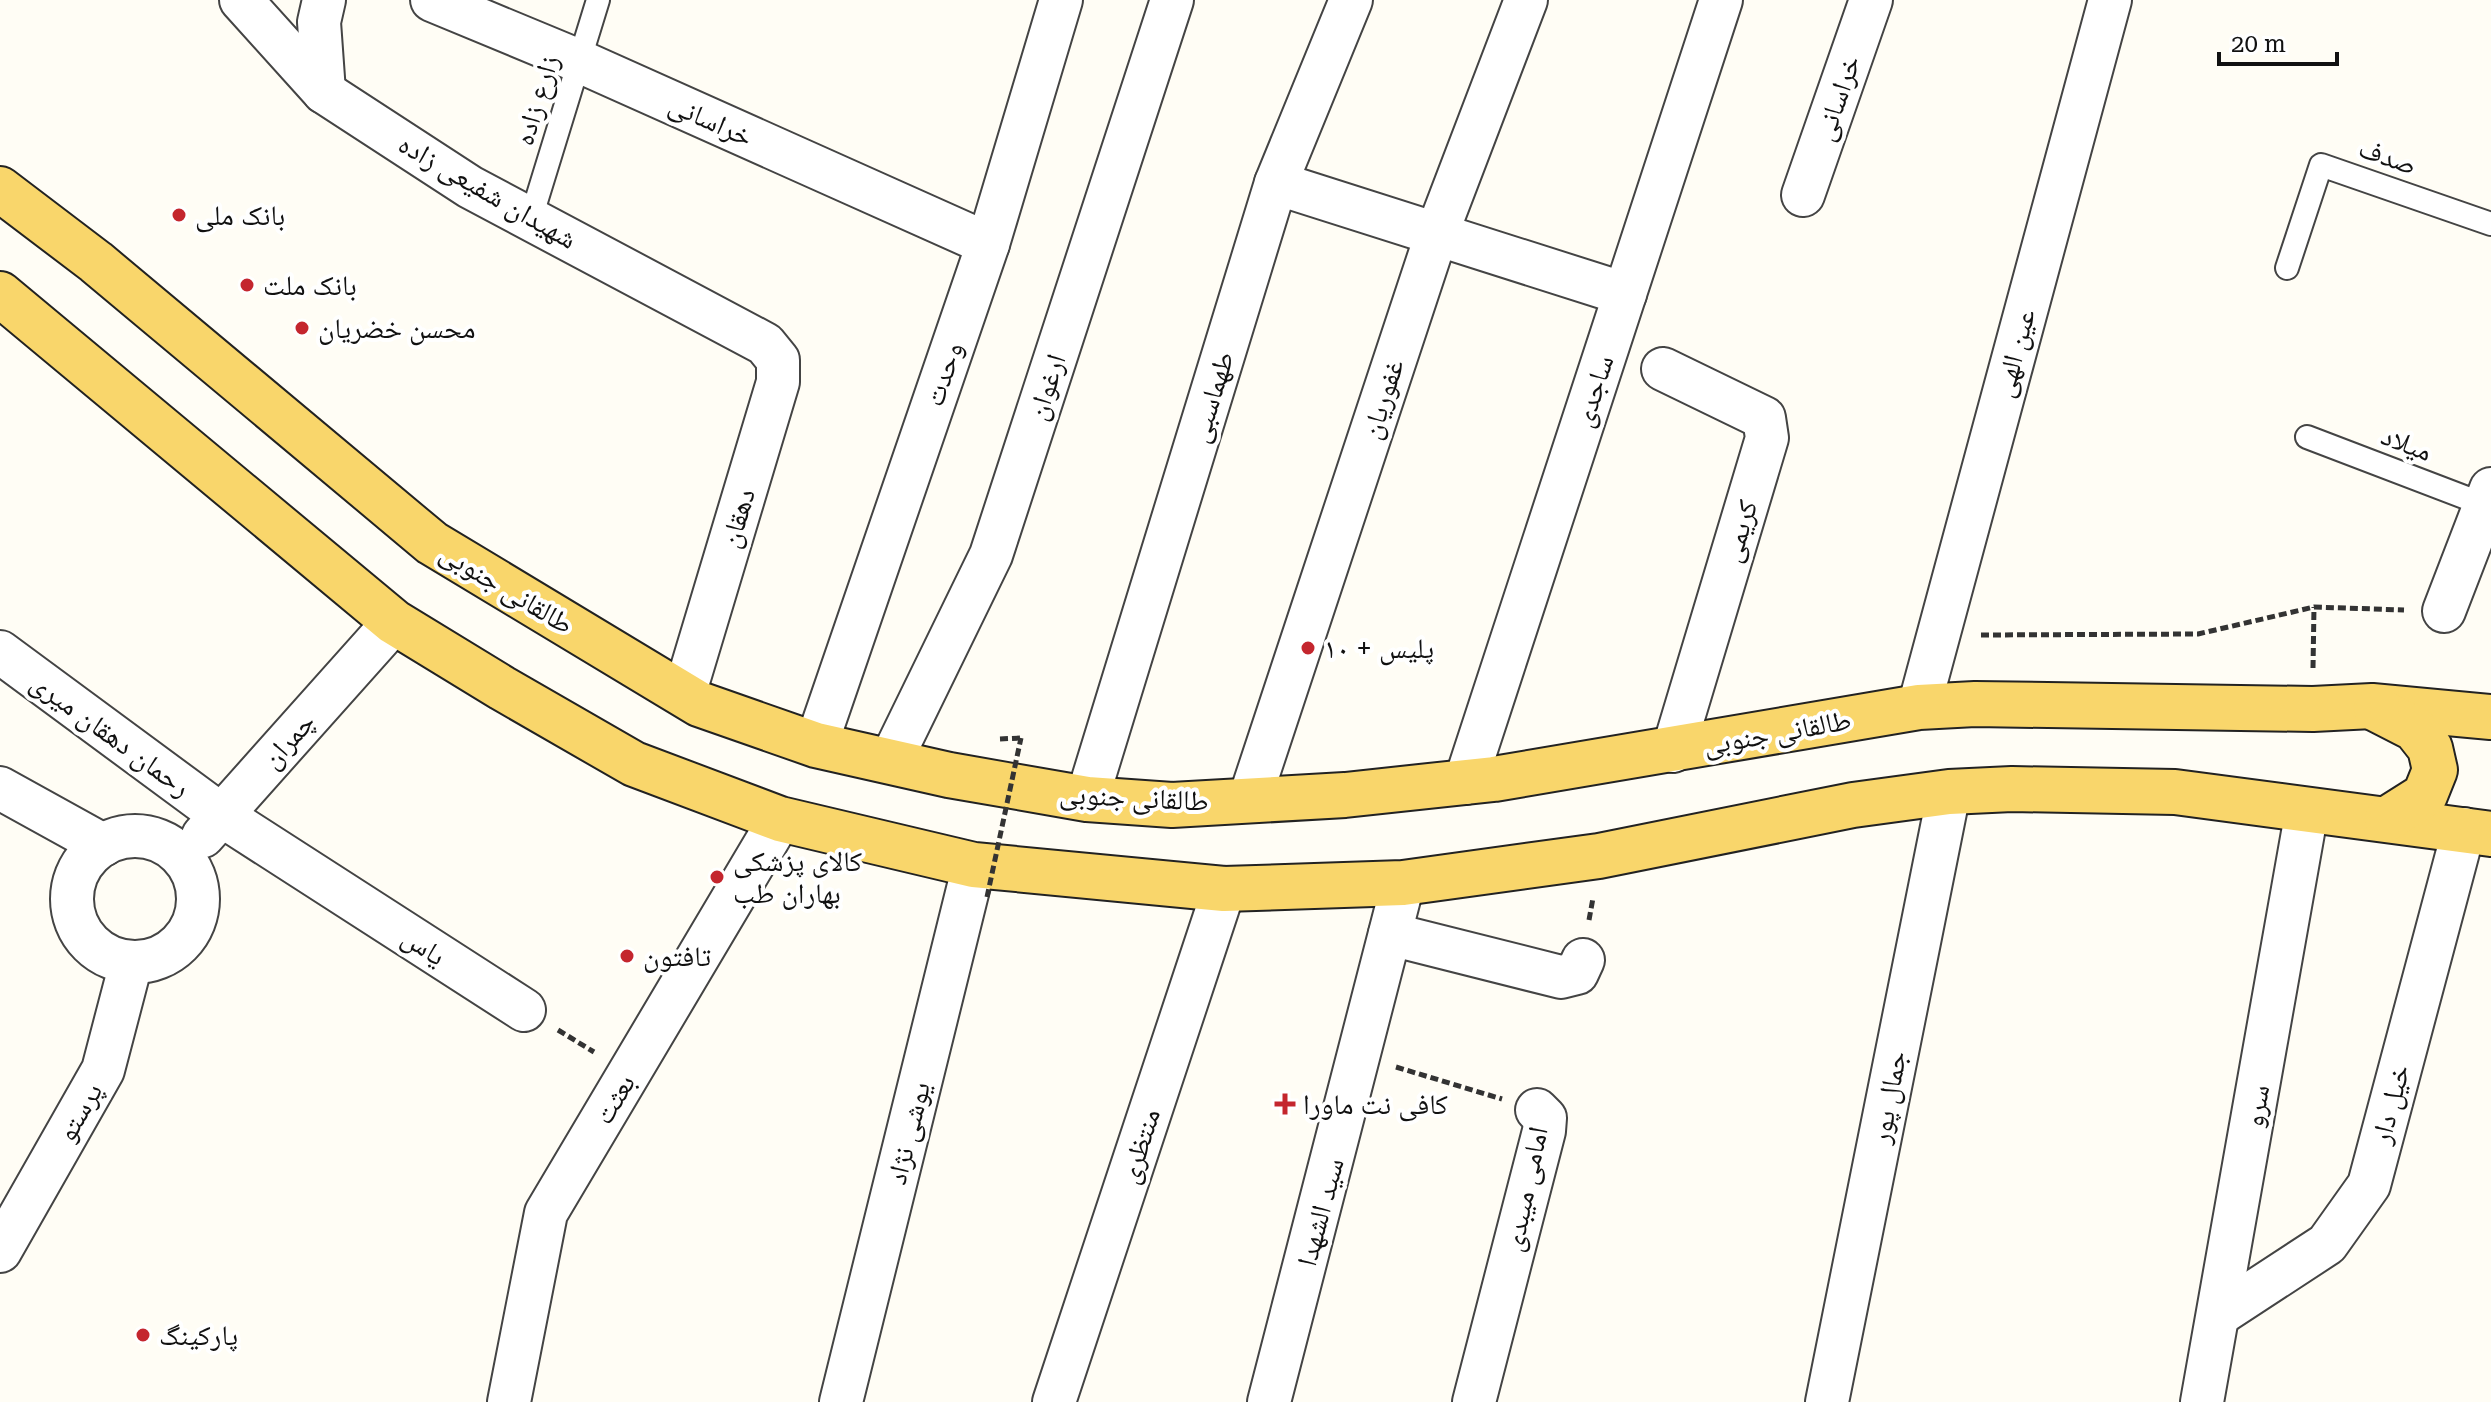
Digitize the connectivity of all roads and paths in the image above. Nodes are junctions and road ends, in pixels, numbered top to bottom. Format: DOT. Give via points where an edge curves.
graph roads {
  1 [pos="241,0"];
  2 [pos="324,0"];
  3 [pos="432,0"];
  4 [pos="598,0"];
  5 [pos="1061,0"];
  6 [pos="1172,0"];
  7 [pos="1351,0"];
  8 [pos="1526,0"];
  9 [pos="1721,0"];
  10 [pos="1871,0"];
  11 [pos="2110,0"];
  12 [pos="579,61"];
  13 [pos="324,92"];
  14 [pos="1276,183"];
  15 [pos="0,189"];
  16 [pos="1803,195"];
  17 [pos="531,218"];
  18 [pos="2491,224"];
  19 [pos="1437,233"];
  20 [pos="988,244"];
  21 [pos="2287,268"];
  22 [pos="0,294"];
  23 [pos="1625,294"];
  24 [pos="765,344"];
  25 [pos="1663,369"];
  26 [pos="2307,437"];
  27 [pos="2488,497"];
  28 [pos="2314,607"];
  29 [pos="2444,611"];
  30 [pos="394,622"];
  31 [pos="1938,636"];
  32 [pos="0,652"];
  33 [pos="684,695"];
  34 [pos="2372,706"];
  35 [pos="1919,707"];
  36 [pos="2313,709"];
  37 [pos="2491,717"];
  38 [pos="1021,738"];
  39 [pos="816,745"];
  40 [pos="1673,751"];
  41 [pos="890,762"];
  42 [pos="1465,783"];
  43 [pos="0,788"];
  44 [pos="1949,792"];
  45 [pos="1087,799"];
  46 [pos="1249,801"];
  47 [pos="2307,810"];
  48 [pos="221,815"];
  49 [pos="780,819"];
  50 [pos="2387,819"];
  51 [pos="2477,832"];
  52 [pos="103,845"];
  53 [pos="1599,856"];
  54 [pos="183,858"];
  55 [pos="981,881"];
  56 [pos="1403,883"];
  57 [pos="1224,889"];
  58 [pos="1390,934"];
  59 [pos="131,963"];
  60 [pos="1580,967"];
  61 [pos="524,1010"];
  62 [pos="1361,1056"];
  63 [pos="629,1073"];
  64 [pos="1537,1110"];
  65 [pos="0,1250"];
  66 [pos="2220,1314"];
  67 [pos="509,1402"];
  68 [pos="841,1402"];
  69 [pos="1054,1402"];
  70 [pos="1269,1402"];
  71 [pos="1474,1402"];
  72 [pos="1827,1402"];
  73 [pos="2202,1402"];
  1 -- 13 [label="street, شهیدان شفیعی زاده"];
  2 -- 13 [label="street" via="319,22"];
  3 -- 12 [label="street, خراسانی"];
  4 -- 12 [label="lane, زارع زاده"];
  5 -- 20 [label="street, وحدت"];
  6 -- 41 [label="street, ارغوان" via="991,555"];
  7 -- 14 [label="street, طهماسبی"];
  8 -- 19 [label="street, غفوریان"];
  9 -- 23 [label="street, ساجدی"];
  10 -- 16 [label="street, خراسانی"];
  11 -- 31 [label="street, عین الهی"];
  12 -- 17 [label="lane, زارع زاده"];
  12 -- 20 [label="street, خراسانی"];
  13 -- 17 [label="street, شهیدان شفیعی زاده" via="470,187"];
  14 -- 19 [label="street"];
  14 -- 45 [label="street, طهماسبی"];
  15 -- 33 [label="main road, طالقانی جنوبی" via="96,262 432,543"];
  17 -- 24 [label="street, شهیدان شفیعی زاده"];
  18 -- 21 [label="lane, صدف" via="2321,165"];
  19 -- 23 [label="street"];
  19 -- 46 [label="street, غفوریان"];
  20 -- 39 [label="street, وحدت"];
  22 -- 30 [label="main road"];
  23 -- 42 [label="street, ساجدی"];
  24 -- 33 [label="street, دهقان" via="778,360 778,382"];
  25 -- 40 [label="street, کریمی" via="1764,418 1767,438"];
  26 -- 27 [label="lane, میلاد"];
  27 -- 29 [label="street"];
  28 -- 29 [label="path"];
  28 -- 31 [label="path" via="2198,634"];
  28 -- 36 [label="path"];
  30 -- 48 [label="street, چمران"];
  30 -- 49 [label="main road" via="634,764"];
  31 -- 35 [label="street, عین الهی"];
  32 -- 48 [label="street, رحمان دهقان میری"];
  33 -- 39 [label="main road, طالقانی جنوبی"];
  34 -- 36 [label="main road, طالقانی جنوبی"];
  34 -- 37 [label="main road, طالقانی جنوبی"];
  34 -- 50 [label="main road" via="2415,729 2430,748 2435,770 2425,795"];
  35 -- 36 [label="main road, طالقانی جنوبی"];
  35 -- 40 [label="main road, طالقانی جنوبی"];
  38 -- 55 [label="path, bridge"];
  39 -- 41 [label="main road, طالقانی جنوبی"];
  40 -- 42 [label="main road, طالقانی جنوبی"];
  41 -- 45 [label="main road, طالقانی جنوبی"];
  42 -- 46 [label="main road, طالقانی جنوبی"];
  43 -- 52 [label="street"];
  44 -- 47 [label="main road" via="2175,792"];
  44 -- 53 [label="main road" via="1853,805"];
  44 -- 72 [label="street, جمال پور"];
  45 -- 46 [label="main road, طالقانی جنوبی" via="1172,805"];
  47 -- 50 [label="main road"];
  47 -- 66 [label="street, سرو"];
  48 -- 54 [label="street, چمران"];
  48 -- 61 [label="street, یاس"];
  49 -- 55 [label="main road"];
  49 -- 63 [label="street, بعثت"];
  50 -- 51 [label="main road"];
  51 -- 66 [label="street, خیل دار" via="2369,1185 2327,1244"];
  52 -- 54 [label="street" via="126,836 147,837"];
  52 -- 59 [label="street" via="77,872 73,913 94,948"];
  53 -- 56 [label="main road"];
  53 -- 60 [label="path"];
  54 -- 59 [label="street" via="198,897 186,937 152,961"];
  55 -- 57 [label="main road"];
  55 -- 68 [label="street, یوشی نژاد"];
  56 -- 57 [label="main road"];
  56 -- 58 [label="street, سید الشهدا"];
  57 -- 69 [label="street, منتظری"];
  58 -- 60 [label="street" via="1561,977"];
  58 -- 62 [label="street, سید الشهدا"];
  59 -- 65 [label="street, پرستو" via="103,1070"];
  61 -- 63 [label="path"];
  62 -- 64 [label="path, امامی میبدی"];
  62 -- 70 [label="street, سید الشهدا"];
  63 -- 67 [label="street, بعثت" via="546,1213"];
  64 -- 71 [label="street, امامی میبدی" via="1545,1118 1544,1131"];
  66 -- 73 [label="street, سرو"];
}
